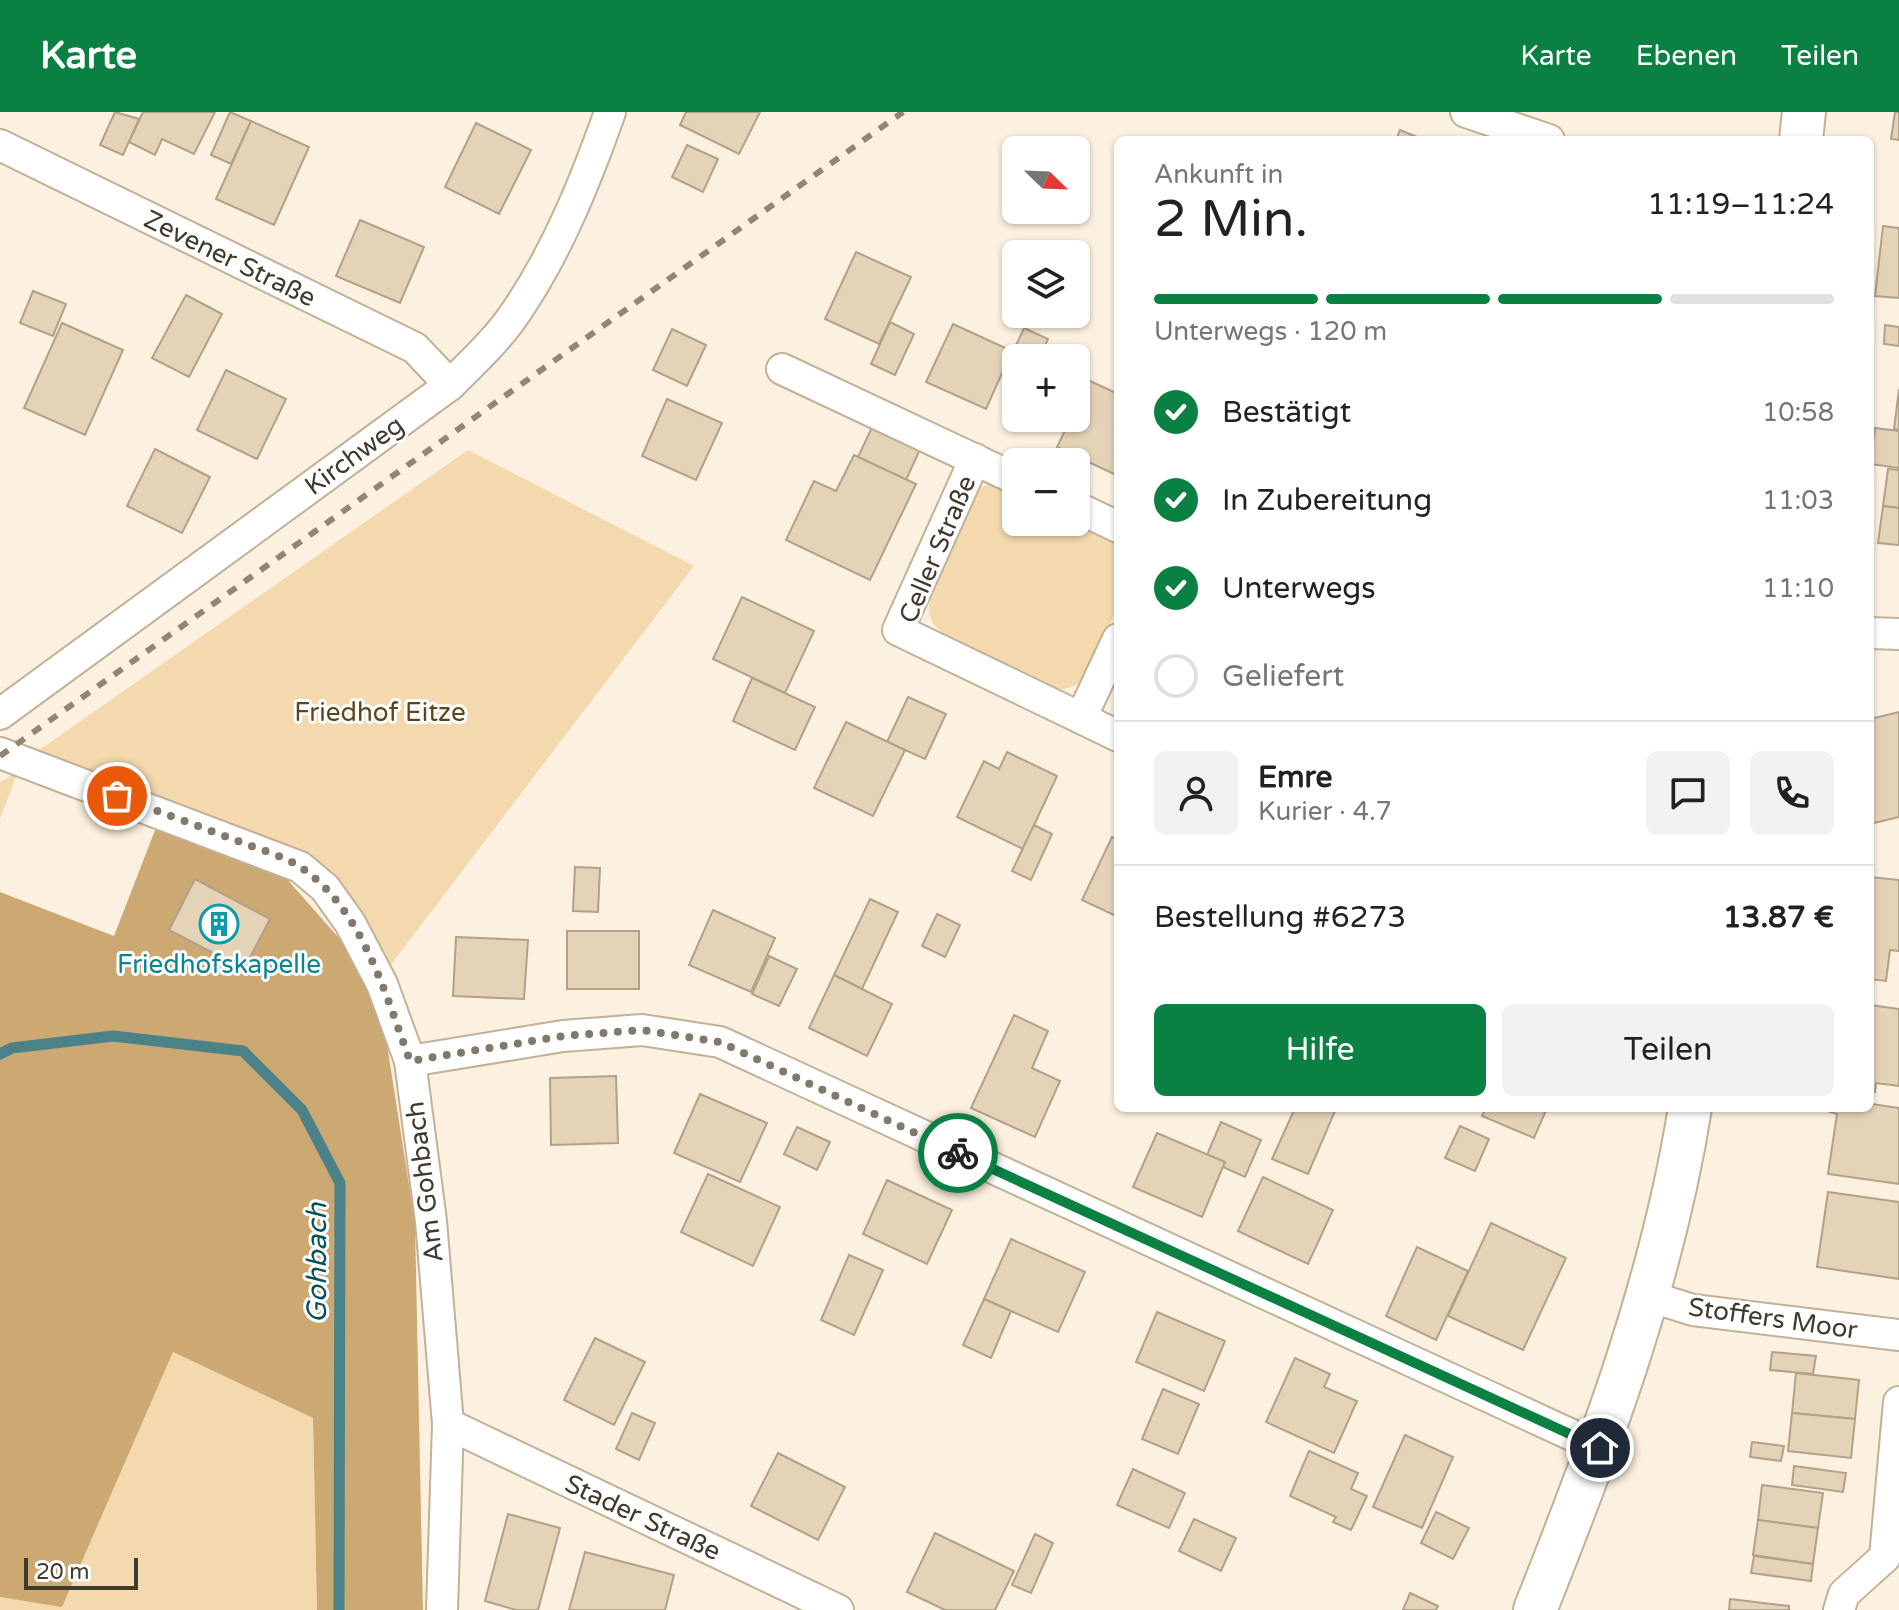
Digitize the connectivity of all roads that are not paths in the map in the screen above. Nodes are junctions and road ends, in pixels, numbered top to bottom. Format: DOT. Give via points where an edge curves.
graph roads {
  1 [pos="610,112"];
  2 [pos="1466,112"];
  3 [pos="1804,112"];
  4 [pos="1537,136"];
  5 [pos="1801,136"];
  6 [pos="0,145"];
  7 [pos="782,369"];
  8 [pos="450,385"];
  9 [pos="975,459"];
  10 [pos="1002,472"];
  11 [pos="1090,514"];
  12 [pos="1114,525"];
  13 [pos="1874,633"];
  14 [pos="1899,634"];
  15 [pos="1114,648"];
  16 [pos="0,714"];
  17 [pos="1081,718"];
  18 [pos="1114,734"];
  19 [pos="0,753"];
  20 [pos="410,1061"];
  21 [pos="1689,1112"];
  22 [pos="1648,1296"];
  23 [pos="1899,1335"];
  24 [pos="1899,1402"];
  25 [pos="448,1424"];
  26 [pos="1600,1448"];
  27 [pos="1892,1558"];
  28 [pos="442,1610"];
  29 [pos="838,1610"];
  30 [pos="1535,1610"];
  31 [pos="1839,1610"];
  1 -- 8 [label="street, Kirchweg" via="556,242 516,313"];
  2 -- 4 [label="street"];
  3 -- 5 [label="street"];
  6 -- 8 [label="street, Zevener Straße" via="415,348"];
  7 -- 9 [label="street, Celler Straße"];
  8 -- 16 [label="street, Kirchweg"];
  9 -- 10 [label="street, Celler Straße"];
  9 -- 17 [label="street, Celler Straße" via="898,630"];
  11 -- 12 [label="street"];
  13 -- 14 [label="street"];
  15 -- 17 [label="street"];
  17 -- 18 [label="street, Celler Straße"];
  19 -- 20 [label="street, Am Gohbach" via="300,867 325,888 350,923 382,984"];
  20 -- 25 [label="street, Am Gohbach" via="431,1221"];
  20 -- 26 [label="street" via="563,1036 642,1030 720,1042"];
  21 -- 22 [label="street"];
  22 -- 23 [label="street, Stoffers Moor" via="1693,1310"];
  22 -- 26 [label="street"];
  24 -- 27 [label="street"];
  25 -- 28 [label="street, Am Gohbach"];
  25 -- 29 [label="street, Stader Straße"];
  26 -- 30 [label="street"];
  27 -- 31 [label="street" via="1844,1594"];
}
